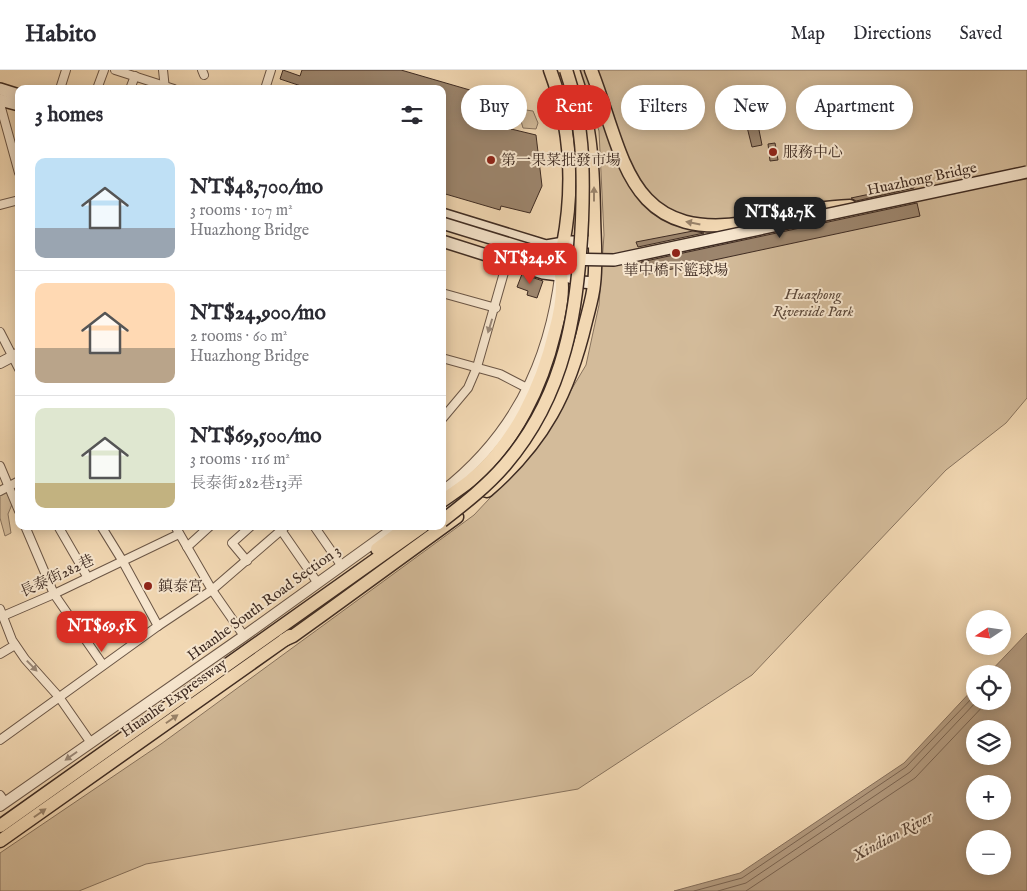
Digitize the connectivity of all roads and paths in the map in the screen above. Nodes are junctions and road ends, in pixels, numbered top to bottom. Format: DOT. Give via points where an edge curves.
graph roads {
  1 [pos="66,70"];
  2 [pos="104,70"];
  3 [pos="115,70"];
  4 [pos="163,70"];
  5 [pos="271,70"];
  6 [pos="550,70"];
  7 [pos="558,70"];
  8 [pos="566,70"];
  9 [pos="573,70"];
  10 [pos="591,70"];
  11 [pos="135,76"];
  12 [pos="61,85"];
  13 [pos="98,85"];
  14 [pos="132,85"];
  15 [pos="160,85"];
  16 [pos="167,85"];
  17 [pos="266,85"];
  18 [pos="0,89"];
  19 [pos="15,94"];
  20 [pos="0,100"];
  21 [pos="0,104"];
  22 [pos="15,104"];
  23 [pos="610,149"];
  24 [pos="15,158"];
  25 [pos="1027,172"];
  26 [pos="1027,177"];
  27 [pos="638,190"];
  28 [pos="15,201"];
  29 [pos="0,205"];
  30 [pos="868,206"];
  31 [pos="446,215"];
  32 [pos="446,224"];
  33 [pos="446,232"];
  34 [pos="446,242"];
  35 [pos="594,242"];
  36 [pos="563,245"];
  37 [pos="546,246"];
  38 [pos="507,262"];
  39 [pos="587,267"];
  40 [pos="543,273"];
  41 [pos="561,274"];
  42 [pos="594,283"];
  43 [pos="446,293"];
  44 [pos="496,308"];
  45 [pos="0,332"];
  46 [pos="15,354"];
  47 [pos="15,356"];
  48 [pos="446,359"];
  49 [pos="0,363"];
  50 [pos="477,367"];
  51 [pos="529,389"];
  52 [pos="446,414"];
  53 [pos="0,466"];
  54 [pos="504,466"];
  55 [pos="15,483"];
  56 [pos="8,486"];
  57 [pos="446,489"];
  58 [pos="0,490"];
  59 [pos="446,498"];
  60 [pos="15,502"];
  61 [pos="446,508"];
  62 [pos="446,518"];
  63 [pos="446,525"];
  64 [pos="27,530"];
  65 [pos="60,530"];
  66 [pos="103,530"];
  67 [pos="177,530"];
  68 [pos="206,530"];
  69 [pos="246,530"];
  70 [pos="282,530"];
  71 [pos="285,530"];
  72 [pos="317,530"];
  73 [pos="391,530"];
  74 [pos="403,530"];
  75 [pos="418,530"];
  76 [pos="430,530"];
  77 [pos="439,530"];
  78 [pos="179,534"];
  79 [pos="187,547"];
  80 [pos="122,560"];
  81 [pos="247,561"];
  82 [pos="341,565"];
  83 [pos="362,575"];
  84 [pos="88,578"];
  85 [pos="317,582"];
  86 [pos="212,590"];
  87 [pos="54,594"];
  88 [pos="2,613"];
  89 [pos="158,626"];
  90 [pos="281,635"];
  91 [pos="244,636"];
  92 [pos="15,645"];
  93 [pos="0,654"];
  94 [pos="104,665"];
  95 [pos="59,697"];
  96 [pos="0,740"];
  97 [pos="91,743"];
  98 [pos="2,801"];
  99 [pos="0,826"];
  100 [pos="0,841"];
  1 -- 12 [label="street"];
  2 -- 13 [label="street"];
  3 -- 11 [label="street"];
  4 -- 16 [label="street"];
  5 -- 17 [label="street"];
  6 -- 36 [label="highway" via="562,112 569,157 568,212"];
  7 -- 61 [label="highway" via="567,96 576,151 573,264 559,350 536,406 511,444 477,482"];
  8 -- 54 [label="highway, bridge" via="575,95 584,167 580,263 574,311 567,348 548,396 522,443"];
  35 -- 9 [label="highway, one-way" via="589,131"];
  10 -- 27 [label="highway" via="616,144"];
  11 -- 14 [label="street"];
  11 -- 15 [label="street"];
  18 -- 19 [label="main road"];
  20 -- 22 [label="main road"];
  21 -- 24 [label="street"];
  23 -- 27 [label="highway"];
  25 -- 30 [label="main road, Huazhong Bridge, bridge"];
  26 -- 39 [label="main road, Huazhong Bridge" via="618,265"];
  30 -- 27 [label="highway, one-way, bridge" via="827,208 710,226 672,217"];
  28 -- 29 [label="street"];
  30 -- 32 [label="main road, Huazhong Bridge, bridge" via="634,257 600,261 559,259"];
  31 -- 37 [label="main road"];
  33 -- 39 [label="main road, Huazhong Bridge" via="538,261"];
  34 -- 38 [label="main road"];
  35 -- 36 [label="main road"];
  35 -- 42 [label="highway"];
  36 -- 37 [label="main road"];
  36 -- 41 [label="street"];
  37 -- 40 [label="main road" via="554,256 553,268"];
  38 -- 40 [label="main road"];
  38 -- 44 [label="street"];
  39 -- 54 [label="highway, bridge" via="581,316 567,368 549,409 526,447"];
  40 -- 41 [label="main road"];
  41 -- 42 [label="main road"];
  41 -- 51 [label="street" via="544,347"];
  41 -- 59 [label="highway" via="563,285 551,348 535,393 495,455 471,480"];
  42 -- 63 [label="highway" via="578,354 555,412 517,464"];
  43 -- 44 [label="street"];
  44 -- 50 [label="street, one-way"];
  45 -- 46 [label="street"];
  47 -- 49 [label="street"];
  48 -- 50 [label="street"];
  50 -- 51 [label="street" via="500,374"];
  50 -- 52 [label="street" via="468,388"];
  51 -- 57 [label="street" via="489,448 468,472"];
  53 -- 56 [label="street"];
  54 -- 62 [label="highway, bridge"];
  55 -- 56 [label="street"];
  56 -- 58 [label="street"];
  56 -- 60 [label="street"];
  64 -- 87 [label="street"];
  65 -- 84 [label="street"];
  66 -- 80 [label="street"];
  67 -- 78 [label="street"];
  68 -- 79 [label="street"];
  69 -- 81 [label="street" via="232,543"];
  70 -- 81 [label="street"];
  71 -- 85 [label="street"];
  72 -- 82 [label="street"];
  73 -- 82 [label="street, Huanhe South Road Section 3"];
  74 -- 90 [label="highway" via="285,617"];
  75 -- 83 [label="highway"];
  76 -- 83 [label="highway"];
  77 -- 90 [label="highway" via="309,624"];
  78 -- 79 [label="street"];
  78 -- 80 [label="street, 長泰街282巷"];
  79 -- 86 [label="street"];
  80 -- 84 [label="street, 長泰街282巷"];
  80 -- 89 [label="street"];
  81 -- 86 [label="street"];
  82 -- 85 [label="street, Huanhe South Road Section 3"];
  83 -- 90 [label="highway, Huanhe Expressway"];
  84 -- 87 [label="street, 長泰街282巷"];
  85 -- 91 [label="street, Huanhe South Road Section 3"];
  86 -- 89 [label="street"];
  86 -- 91 [label="street"];
  87 -- 88 [label="street, 長泰街282巷"];
  87 -- 94 [label="street"];
  88 -- 92 [label="street"];
  89 -- 94 [label="street"];
  90 -- 99 [label="highway, Huanhe Expressway"];
  100 -- 90 [label="highway, Huanhe Expressway, one-way"];
  91 -- 97 [label="street, Huanhe South Road Section 3"];
  92 -- 93 [label="street"];
  92 -- 95 [label="street, one-way"];
  94 -- 95 [label="street"];
  95 -- 96 [label="street"];
  95 -- 97 [label="street"];
  97 -- 98 [label="street, Huanhe South Road Section 3, one-way"];
}
